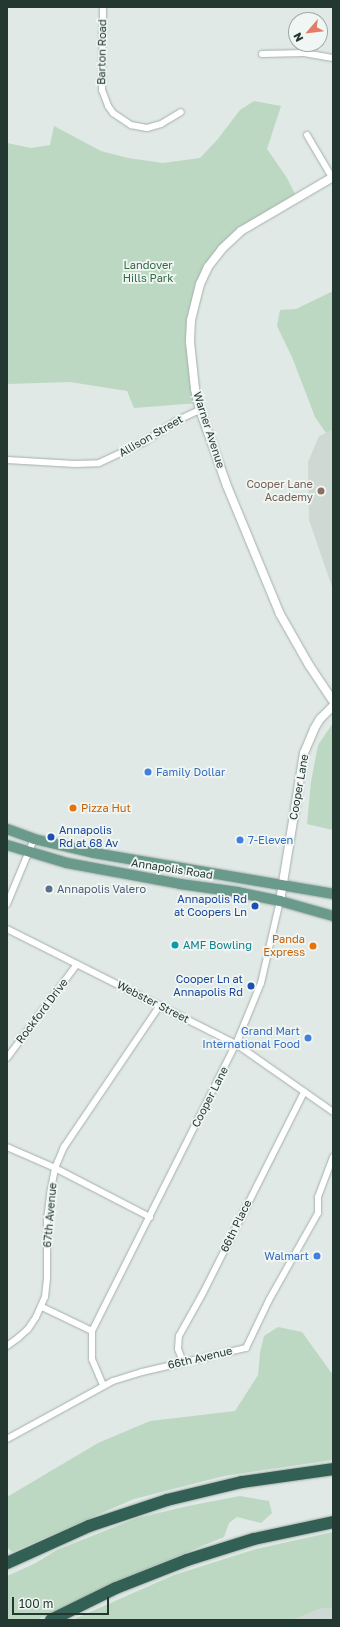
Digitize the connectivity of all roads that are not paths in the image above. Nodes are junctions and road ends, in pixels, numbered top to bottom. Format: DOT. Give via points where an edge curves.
graph roads {
  1 [pos="103,7"];
  2 [pos="262,54"];
  3 [pos="333,58"];
  4 [pos="181,112"];
  5 [pos="307,135"];
  6 [pos="333,178"];
  7 [pos="200,410"];
  8 [pos="7,460"];
  9 [pos="333,700"];
  10 [pos="333,706"];
  11 [pos="7,829"];
  12 [pos="34,839"];
  13 [pos="7,845"];
  14 [pos="29,853"];
  15 [pos="282,886"];
  16 [pos="333,894"];
  17 [pos="280,901"];
  18 [pos="7,904"];
  19 [pos="333,916"];
  20 [pos="7,929"];
  21 [pos="78,964"];
  22 [pos="160,1005"];
  23 [pos="236,1044"];
  24 [pos="7,1058"];
  25 [pos="304,1092"];
  26 [pos="333,1112"];
  27 [pos="7,1147"];
  28 [pos="333,1157"];
  29 [pos="55,1168"];
  30 [pos="150,1217"];
  31 [pos="42,1307"];
  32 [pos="92,1331"];
  33 [pos="7,1346"];
  34 [pos="182,1362"];
  35 [pos="104,1385"];
  36 [pos="7,1439"];
  37 [pos="333,1469"];
  38 [pos="333,1522"];
  39 [pos="7,1563"];
  40 [pos="51,1620"];
  1 -- 4 [label="street, Barton Road" via="102,90 108,106 122,121 140,128 161,124"];
  2 -- 3 [label="street" via="304,53"];
  5 -- 6 [label="street"];
  6 -- 7 [label="street, Warner Avenue" via="241,231 208,267 200,284 191,320 195,389"];
  7 -- 8 [label="street, Allison Street" via="176,421 144,442 99,462 75,464"];
  7 -- 9 [label="street, Warner Avenue" via="280,614"];
  10 -- 15 [label="street, Cooper Lane" via="320,719 304,753"];
  11 -- 12 [label="main road, Annapolis Road"];
  12 -- 14 [label="street"];
  12 -- 15 [label="main road, Annapolis Road" via="97,854"];
  13 -- 14 [label="main road, Annapolis Road"];
  14 -- 17 [label="main road, Annapolis Road" via="67,863"];
  14 -- 18 [label="street"];
  15 -- 16 [label="main road, Annapolis Road"];
  15 -- 17 [label="street, Cooper Lane"];
  17 -- 19 [label="main road, Annapolis Road"];
  17 -- 23 [label="street, Cooper Lane" via="261,983"];
  20 -- 21 [label="street, Webster Street"];
  21 -- 22 [label="street, Webster Street"];
  21 -- 24 [label="street, Rockford Drive"];
  22 -- 23 [label="street, Webster Street"];
  22 -- 29 [label="street, 67th Avenue" via="72,1134"];
  23 -- 25 [label="street, Webster Street"];
  23 -- 30 [label="street, Cooper Lane"];
  25 -- 26 [label="street, Webster Street"];
  25 -- 34 [label="street, 66th Place" via="179,1336 178,1349"];
  27 -- 29 [label="street"];
  28 -- 34 [label="street, 66th Avenue" via="318,1197 318,1213 269,1300 246,1348"];
  29 -- 30 [label="street"];
  29 -- 31 [label="street, 67th Avenue" via="48,1212 47,1277"];
  30 -- 32 [label="street, Cooper Lane"];
  31 -- 32 [label="street"];
  31 -- 33 [label="street, 67th Avenue" via="28,1329"];
  32 -- 35 [label="street, Cooper Lane" via="92,1359"];
  34 -- 35 [label="street, 66th Avenue"];
  35 -- 36 [label="street, 66th Avenue"];
  37 -- 39 [label="highway" via="242,1482 167,1500 89,1526"];
  38 -- 40 [label="highway" via="254,1539 186,1560 116,1588"];
}
